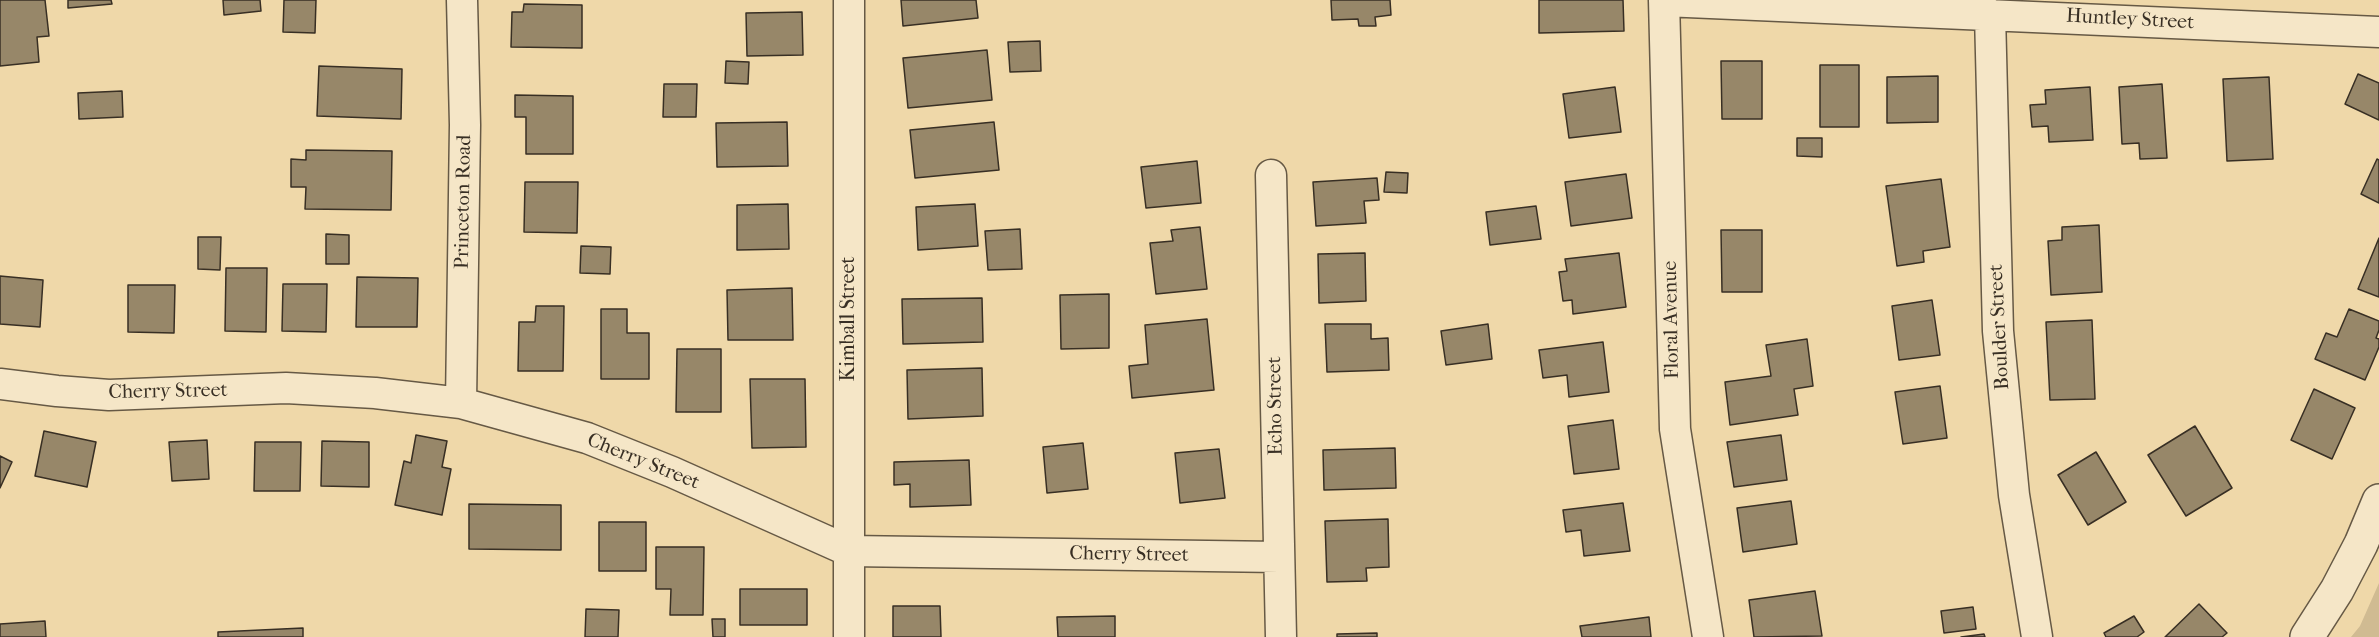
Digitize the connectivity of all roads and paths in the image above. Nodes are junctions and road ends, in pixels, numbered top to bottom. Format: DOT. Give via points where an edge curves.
graph roads {
  1 [pos="462,0"];
  2 [pos="849,0"];
  3 [pos="1664,1"];
  4 [pos="1990,14"];
  5 [pos="2379,32"];
  6 [pos="1271,175"];
  7 [pos="0,384"];
  8 [pos="461,403"];
  9 [pos="2379,501"];
  10 [pos="849,551"];
  11 [pos="1279,557"];
  12 [pos="849,637"];
  13 [pos="1281,637"];
  14 [pos="1708,637"];
  15 [pos="2037,637"];
  16 [pos="2307,637"];
  1 -- 8 [label="street, Princeton Road" via="465,125"];
  2 -- 10 [label="street, Kimball Street"];
  3 -- 4 [label="street, Huntley Street"];
  3 -- 14 [label="street, Floral Avenue" via="1675,429"];
  4 -- 5 [label="street, Huntley Street"];
  4 -- 15 [label="street, Boulder Street" via="1998,331 2014,495"];
  6 -- 11 [label="street, Echo Street"];
  7 -- 8 [label="street, Cherry Street" via="109,395 286,388"];
  8 -- 10 [label="street, Cherry Street" via="597,442"];
  9 -- 16 [label="street" via="2337,590"];
  10 -- 11 [label="street, Cherry Street"];
  10 -- 12 [label="street, Kimball Street"];
  11 -- 13 [label="street, Echo Street"];
}
